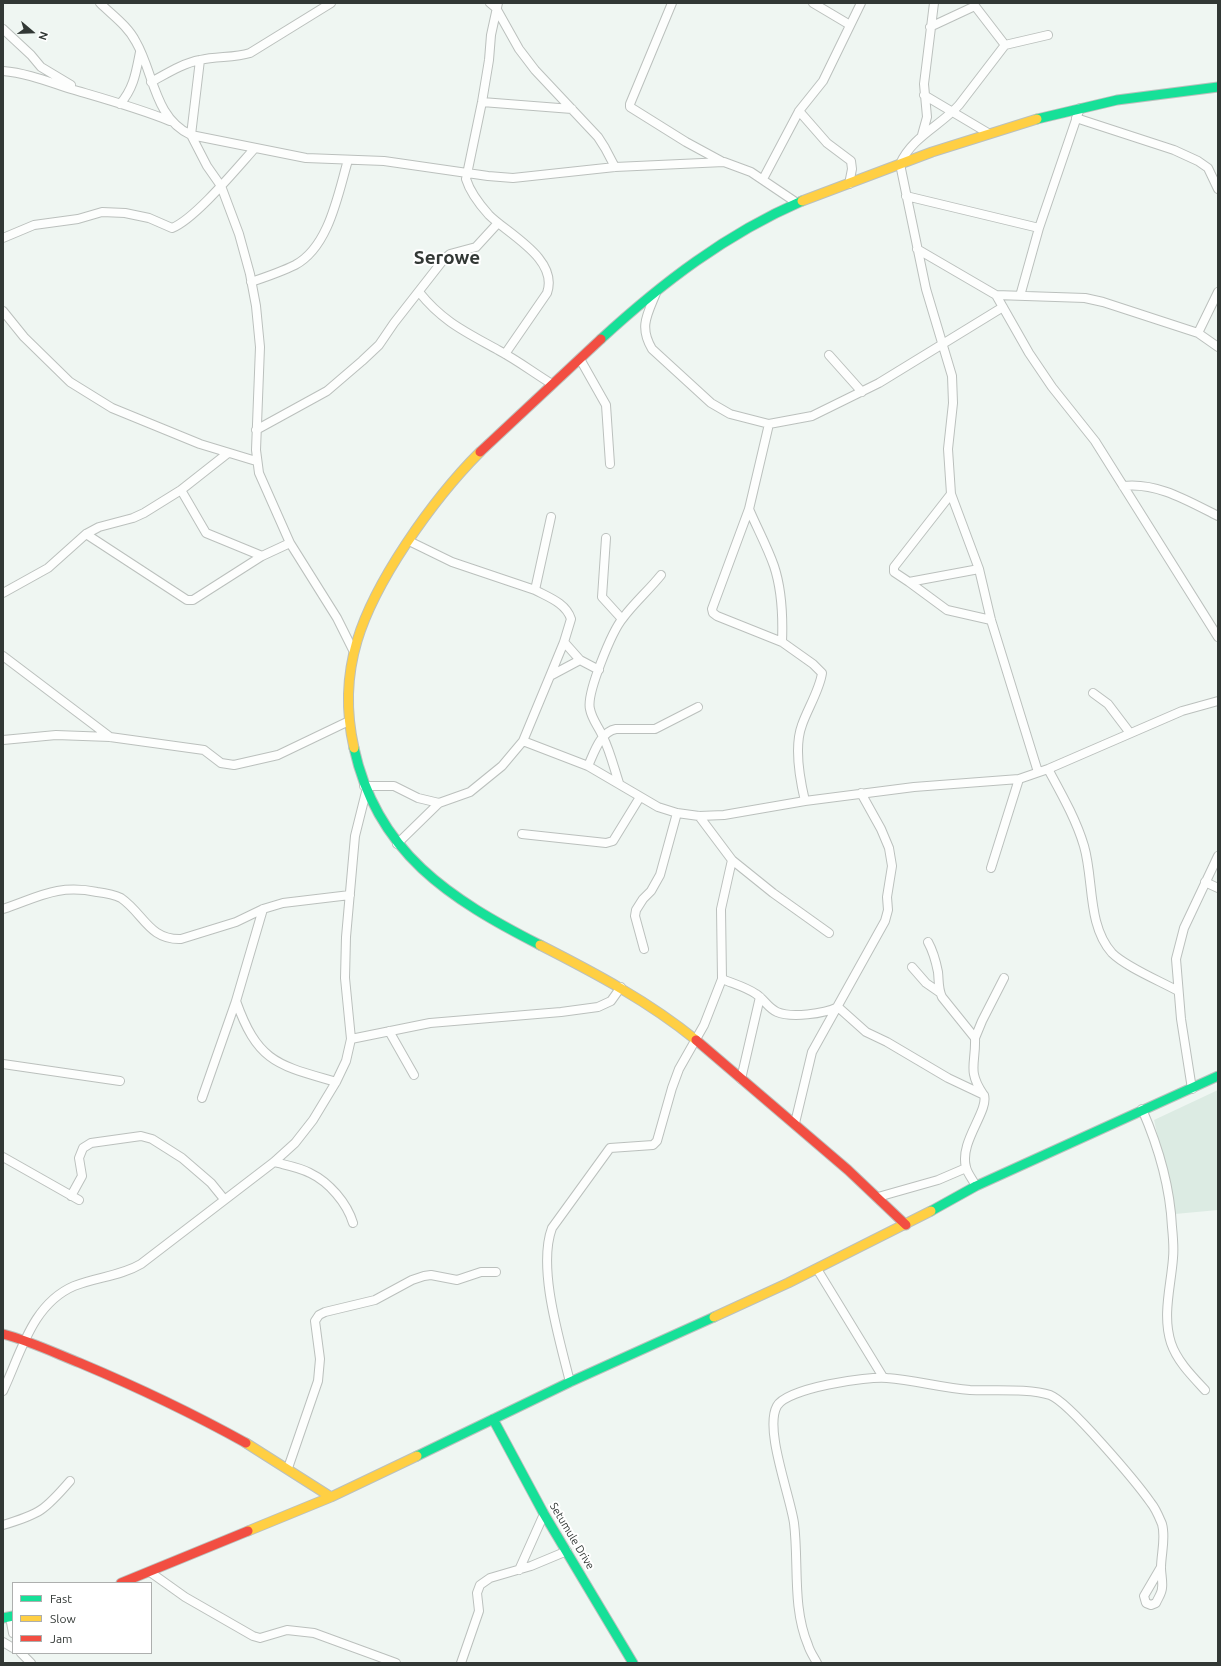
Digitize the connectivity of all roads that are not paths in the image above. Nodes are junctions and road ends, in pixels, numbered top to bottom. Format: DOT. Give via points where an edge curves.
graph roads {
  1 [pos="100,3"];
  2 [pos="332,3"];
  3 [pos="672,3"];
  4 [pos="813,3"];
  5 [pos="861,3"];
  6 [pos="934,3"];
  7 [pos="495,5"];
  8 [pos="850,25"];
  9 [pos="930,27"];
  10 [pos="3,29"];
  11 [pos="1048,35"];
  12 [pos="1005,45"];
  13 [pos="140,51"];
  14 [pos="200,60"];
  15 [pos="3,71"];
  16 [pos="151,82"];
  17 [pos="1218,87"];
  18 [pos="82,92"];
  19 [pos="924,95"];
  20 [pos="482,102"];
  21 [pos="120,104"];
  22 [pos="1080,108"];
  23 [pos="572,109"];
  24 [pos="799,111"];
  25 [pos="952,113"];
  26 [pos="1076,118"];
  27 [pos="171,122"];
  28 [pos="988,133"];
  29 [pos="191,135"];
  30 [pos="922,135"];
  31 [pos="256,148"];
  32 [pos="348,160"];
  33 [pos="724,162"];
  34 [pos="900,164"];
  35 [pos="615,167"];
  36 [pos="466,173"];
  37 [pos="763,179"];
  38 [pos="849,184"];
  39 [pos="221,186"];
  40 [pos="1218,189"];
  41 [pos="906,196"];
  42 [pos="797,203"];
  43 [pos="498,223"];
  44 [pos="1039,228"];
  45 [pos="3,238"];
  46 [pos="917,249"];
  47 [pos="252,282"];
  48 [pos="657,290"];
  49 [pos="419,292"];
  50 [pos="1218,292"];
  51 [pos="996,295"];
  52 [pos="1020,296"];
  53 [pos="1003,307"];
  54 [pos="3,312"];
  55 [pos="1198,333"];
  56 [pos="943,345"];
  57 [pos="1218,347"];
  58 [pos="505,354"];
  59 [pos="829,355"];
  60 [pos="580,359"];
  61 [pos="552,384"];
  62 [pos="862,392"];
  63 [pos="769,424"];
  64 [pos="256,430"];
  65 [pos="228,453"];
  66 [pos="256,461"];
  67 [pos="610,464"];
  68 [pos="1122,486"];
  69 [pos="181,490"];
  70 [pos="951,494"];
  71 [pos="749,509"];
  72 [pos="1218,516"];
  73 [pos="551,517"];
  74 [pos="86,534"];
  75 [pos="606,538"];
  76 [pos="409,541"];
  77 [pos="290,543"];
  78 [pos="262,556"];
  79 [pos="979,569"];
  80 [pos="661,575"];
  81 [pos="909,582"];
  82 [pos="535,590"];
  83 [pos="3,593"];
  84 [pos="622,619"];
  85 [pos="991,620"];
  86 [pos="1218,636"];
  87 [pos="564,642"];
  88 [pos="782,642"];
  89 [pos="353,650"];
  90 [pos="3,656"];
  91 [pos="580,660"];
  92 [pos="599,670"];
  93 [pos="550,676"];
  94 [pos="1093,692"];
  95 [pos="1218,701"];
  96 [pos="698,707"];
  97 [pos="349,721"];
  98 [pos="1130,733"];
  99 [pos="603,736"];
  100 [pos="110,737"];
  101 [pos="3,740"];
  102 [pos="524,741"];
  103 [pos="588,766"];
  104 [pos="1048,769"];
  105 [pos="1038,772"];
  106 [pos="1019,779"];
  107 [pos="620,783"];
  108 [pos="365,789"];
  109 [pos="862,793"];
  110 [pos="640,797"];
  111 [pos="806,802"];
  112 [pos="440,803"];
  113 [pos="677,813"];
  114 [pos="699,816"];
  115 [pos="522,834"];
  116 [pos="397,844"];
  117 [pos="1218,856"];
  118 [pos="732,860"];
  119 [pos="992,868"];
  120 [pos="1205,882"];
  121 [pos="1218,888"];
  122 [pos="350,894"];
  123 [pos="4,908"];
  124 [pos="263,909"];
  125 [pos="3,917"];
  126 [pos="829,933"];
  127 [pos="928,942"];
  128 [pos="644,949"];
  129 [pos="912,967"];
  130 [pos="1004,978"];
  131 [pos="722,979"];
  132 [pos="621,987"];
  133 [pos="1178,990"];
  134 [pos="939,992"];
  135 [pos="760,997"];
  136 [pos="236,1002"];
  137 [pos="838,1007"];
  138 [pos="389,1031"];
  139 [pos="975,1038"];
  140 [pos="351,1039"];
  141 [pos="696,1040"];
  142 [pos="3,1064"];
  143 [pos="414,1075"];
  144 [pos="1218,1076"];
  145 [pos="741,1079"];
  146 [pos="120,1081"];
  147 [pos="336,1082"];
  148 [pos="1192,1089"];
  149 [pos="984,1095"];
  150 [pos="202,1098"];
  151 [pos="1142,1110"];
  152 [pos="795,1123"];
  153 [pos="3,1157"];
  154 [pos="274,1162"];
  155 [pos="966,1168"];
  156 [pos="976,1186"];
  157 [pos="878,1197"];
  158 [pos="224,1199"];
  159 [pos="353,1223"];
  160 [pos="906,1225"];
  161 [pos="816,1269"];
  162 [pos="496,1272"];
  163 [pos="3,1334"];
  164 [pos="25,1340"];
  165 [pos="883,1377"];
  166 [pos="570,1382"];
  167 [pos="1205,1390"];
  168 [pos="3,1391"];
  169 [pos="493,1420"];
  170 [pos="288,1468"];
  171 [pos="70,1481"];
  172 [pos="331,1497"];
  173 [pos="544,1514"];
  174 [pos="3,1525"];
  175 [pos="567,1551"];
  176 [pos="1161,1567"];
  177 [pos="519,1570"];
  178 [pos="150,1572"];
  179 [pos="124,1582"];
  180 [pos="9,1617"];
  181 [pos="12,1629"];
  182 [pos="3,1642"];
  183 [pos="12,1647"];
  184 [pos="22,1654"];
  185 [pos="31,1663"];
  186 [pos="396,1663"];
  187 [pos="461,1663"];
  188 [pos="633,1663"];
  189 [pos="817,1663"];
  1 -- 13 [label="street" via="122,23 136,41"];
  2 -- 14 [label="street" via="250,53 239,57"];
  3 -- 33 [label="street" via="630,107"];
  4 -- 8 [label="street"];
  5 -- 8 [label="street"];
  6 -- 9 [label="street"];
  7 -- 20 [label="street"];
  7 -- 23 [label="street" via="519,49"];
  8 -- 24 [label="street" via="823,81"];
  9 -- 12 [label="street" via="976,6"];
  9 -- 19 [label="street"];
  10 -- 18 [label="street" via="41,67"];
  11 -- 12 [label="street"];
  12 -- 25 [label="street"];
  13 -- 16 [label="street"];
  13 -- 21 [label="street" via="134,80 129,93"];
  14 -- 16 [label="street" via="175,69"];
  14 -- 29 [label="street"];
  15 -- 18 [label="street" via="23,74"];
  16 -- 27 [label="street"];
  17 -- 22 [label="street"];
  18 -- 21 [label="street"];
  19 -- 25 [label="street"];
  19 -- 30 [label="street" via="927,117"];
  20 -- 23 [label="street"];
  20 -- 36 [label="street"];
  21 -- 27 [label="street"];
  22 -- 26 [label="street"];
  22 -- 28 [label="street"];
  23 -- 35 [label="street" via="605,148"];
  24 -- 37 [label="street"];
  24 -- 38 [label="street" via="827,143 851,161"];
  25 -- 28 [label="street"];
  25 -- 30 [label="street"];
  26 -- 40 [label="street" via="1198,160 1208,168"];
  26 -- 44 [label="street"];
  27 -- 29 [label="street"];
  28 -- 34 [label="street"];
  29 -- 31 [label="street"];
  29 -- 39 [label="street"];
  30 -- 34 [label="street"];
  31 -- 32 [label="street" via="306,158"];
  31 -- 39 [label="street"];
  32 -- 36 [label="street" via="384,161"];
  32 -- 47 [label="street" via="329,225 311,252 295,265"];
  33 -- 35 [label="street"];
  33 -- 37 [label="street"];
  34 -- 38 [label="street"];
  34 -- 41 [label="street"];
  35 -- 36 [label="street" via="513,178"];
  36 -- 43 [label="street" via="470,189"];
  37 -- 42 [label="street"];
  38 -- 42 [label="street"];
  39 -- 45 [label="street" via="187,218 172,228 149,218 102,212 78,219 34,225"];
  39 -- 47 [label="street" via="239,234"];
  41 -- 44 [label="street"];
  41 -- 46 [label="street"];
  42 -- 48 [label="street" via="710,251"];
  43 -- 49 [label="street" via="476,246 447,256"];
  43 -- 58 [label="street" via="531,249 544,268 549,282 547,293"];
  44 -- 52 [label="street"];
  46 -- 51 [label="street"];
  46 -- 56 [label="street"];
  47 -- 64 [label="street" via="260,347"];
  48 -- 60 [label="street"];
  48 -- 63 [label="street" via="644,329 652,349 720,409"];
  49 -- 58 [label="street" via="449,323"];
  49 -- 64 [label="street" via="379,345 334,387"];
  50 -- 55 [label="street"];
  51 -- 52 [label="street"];
  51 -- 53 [label="street"];
  52 -- 55 [label="street" via="1085,298"];
  53 -- 56 [label="street"];
  53 -- 68 [label="street" via="1029,353 1095,441"];
  54 -- 65 [label="street" via="24,337 70,382 129,416"];
  55 -- 57 [label="street"];
  56 -- 62 [label="street"];
  56 -- 70 [label="street" via="953,388 948,450"];
  58 -- 61 [label="street"];
  59 -- 62 [label="street"];
  60 -- 61 [label="street"];
  60 -- 67 [label="street" via="606,405"];
  61 -- 76 [label="street" via="453,480"];
  62 -- 63 [label="street" via="812,416"];
  63 -- 71 [label="street"];
  64 -- 66 [label="street"];
  65 -- 66 [label="street"];
  65 -- 69 [label="street"];
  66 -- 77 [label="street" via="262,484"];
  68 -- 72 [label="street" via="1158,489"];
  68 -- 86 [label="street"];
  69 -- 74 [label="street" via="144,513 99,527"];
  69 -- 78 [label="street" via="206,533"];
  70 -- 79 [label="street"];
  70 -- 81 [label="street" via="894,567 894,572"];
  71 -- 88 [label="street" via="774,565 782,609"];
  71 -- 88 [label="street" via="712,609 713,613"];
  73 -- 82 [label="street"];
  74 -- 78 [label="street" via="187,600 198,598"];
  74 -- 83 [label="street" via="48,568"];
  75 -- 84 [label="street" via="602,597"];
  76 -- 82 [label="street" via="452,562"];
  76 -- 89 [label="street" via="375,595"];
  77 -- 78 [label="street"];
  77 -- 89 [label="street" via="337,618"];
  79 -- 81 [label="street"];
  79 -- 85 [label="street"];
  80 -- 84 [label="street"];
  81 -- 85 [label="street" via="948,610"];
  82 -- 87 [label="street" via="561,605 570,615"];
  84 -- 92 [label="street" via="612,635"];
  85 -- 105 [label="street"];
  87 -- 91 [label="street"];
  87 -- 93 [label="street"];
  88 -- 111 [label="street" via="822,673 801,726 798,741 801,783"];
  89 -- 97 [label="street" via="348,688"];
  90 -- 100 [label="street"];
  91 -- 92 [label="street"];
  91 -- 93 [label="street"];
  92 -- 99 [label="street" via="589,703 593,719"];
  93 -- 102 [label="street"];
  94 -- 98 [label="street" via="1108,704"];
  95 -- 98 [label="street"];
  96 -- 99 [label="street" via="662,727 616,729"];
  97 -- 100 [label="street" via="285,752 234,765 221,763 204,750"];
  97 -- 108 [label="street"];
  98 -- 104 [label="street"];
  99 -- 103 [label="street"];
  99 -- 107 [label="street"];
  100 -- 101 [label="street" via="56,735"];
  102 -- 103 [label="street"];
  102 -- 112 [label="street" via="489,778 470,792"];
  103 -- 107 [label="street"];
  104 -- 105 [label="street"];
  104 -- 133 [label="street" via="1084,845 1097,925 1102,939 1124,962"];
  105 -- 106 [label="street"];
  106 -- 109 [label="street" via="914,786"];
  106 -- 119 [label="street"];
  107 -- 110 [label="street"];
  108 -- 112 [label="street" via="394,786 418,798"];
  108 -- 116 [label="street" via="372,806"];
  108 -- 122 [label="street" via="355,836"];
  109 -- 111 [label="street"];
  109 -- 137 [label="street" via="889,848 892,870 884,921"];
  110 -- 113 [label="street" via="658,807"];
  110 -- 115 [label="street" via="613,841"];
  111 -- 114 [label="street" via="724,815"];
  112 -- 116 [label="street"];
  113 -- 114 [label="street"];
  113 -- 128 [label="street" via="660,875 636,910 635,916"];
  114 -- 118 [label="street"];
  116 -- 132 [label="street" via="441,887 478,912"];
  117 -- 120 [label="street"];
  118 -- 126 [label="street"];
  118 -- 131 [label="street" via="721,910"];
  120 -- 121 [label="street"];
  120 -- 133 [label="street" via="1179,944 1176,958"];
  122 -- 124 [label="street" via="283,903"];
  122 -- 140 [label="street" via="344,978"];
  123 -- 124 [label="street" via="55,890 86,890 115,895 121,898 152,931 164,938 175,939 236,922"];
  123 -- 125 [label="street"];
  124 -- 136 [label="street"];
  127 -- 134 [label="street" via="937,966"];
  129 -- 134 [label="street" via="926,983"];
  130 -- 139 [label="street"];
  131 -- 135 [label="street" via="748,989"];
  131 -- 141 [label="street"];
  132 -- 138 [label="street" via="610,1001 598,1007 430,1023"];
  132 -- 141 [label="street" via="663,1014"];
  133 -- 148 [label="street"];
  134 -- 139 [label="street"];
  135 -- 137 [label="street" via="778,1012 789,1015 822,1012"];
  135 -- 145 [label="street"];
  136 -- 147 [label="street" via="244,1025 265,1054 280,1064"];
  136 -- 150 [label="street"];
  137 -- 149 [label="street" via="866,1032"];
  137 -- 152 [label="street" via="812,1052"];
  138 -- 140 [label="street"];
  138 -- 143 [label="street"];
  139 -- 149 [label="street" via="972,1069 976,1084"];
  140 -- 147 [label="street" via="346,1061"];
  141 -- 145 [label="street"];
  141 -- 166 [label="street" via="672,1088 657,1141 653,1145 610,1148 550,1232 547,1257 549,1281 554,1316"];
  142 -- 146 [label="street"];
  144 -- 148 [label="street"];
  145 -- 152 [label="street"];
  147 -- 154 [label="street" via="313,1120 295,1143"];
  148 -- 151 [label="street"];
  149 -- 155 [label="street" via="984,1104 969,1138"];
  151 -- 156 [label="street"];
  151 -- 167 [label="street" via="1157,1142 1167,1185 1173,1257 1167,1302 1171,1344 1182,1364"];
  152 -- 157 [label="street"];
  153 -- 158 [label="street" via="75,1198 82,1176 79,1158 84,1148 91,1143 141,1136 152,1138 182,1158 211,1183"];
  154 -- 158 [label="street"];
  154 -- 159 [label="street" via="319,1177 348,1210"];
  155 -- 156 [label="street"];
  155 -- 157 [label="street" via="938,1180"];
  156 -- 160 [label="street"];
  157 -- 160 [label="street"];
  158 -- 164 [label="street" via="131,1270 73,1287 52,1300 35,1319"];
  160 -- 161 [label="street"];
  161 -- 165 [label="street"];
  161 -- 166 [label="street"];
  162 -- 170 [label="street" via="481,1272 457,1280 424,1276 375,1300 319,1315 315,1321 320,1359 319,1375"];
  163 -- 164 [label="street"];
  164 -- 168 [label="street"];
  164 -- 170 [label="street" via="157,1396"];
  165 -- 176 [label="street" via="968,1390 1044,1394 1058,1400 1118,1462 1151,1503 1162,1526 1164,1541"];
  165 -- 189 [label="street" via="866,1378 794,1393 779,1403 772,1418 793,1522 802,1627"];
  166 -- 169 [label="street"];
  169 -- 172 [label="street"];
  169 -- 173 [label="street, Setumule Drive"];
  170 -- 172 [label="street"];
  171 -- 174 [label="street" via="44,1510 31,1517"];
  172 -- 178 [label="street"];
  173 -- 175 [label="street, Setumule Drive"];
  173 -- 177 [label="street"];
  175 -- 177 [label="street"];
  175 -- 188 [label="street, Setumule Drive"];
  177 -- 187 [label="street" via="490,1578 480,1585 477,1593 479,1611"];
  178 -- 179 [label="street"];
  178 -- 186 [label="street" via="185,1597 253,1636 260,1638 287,1630 314,1633"];
  180 -- 181 [label="street"];
  182 -- 183 [label="street"];
  184 -- 185 [label="street"];
}
